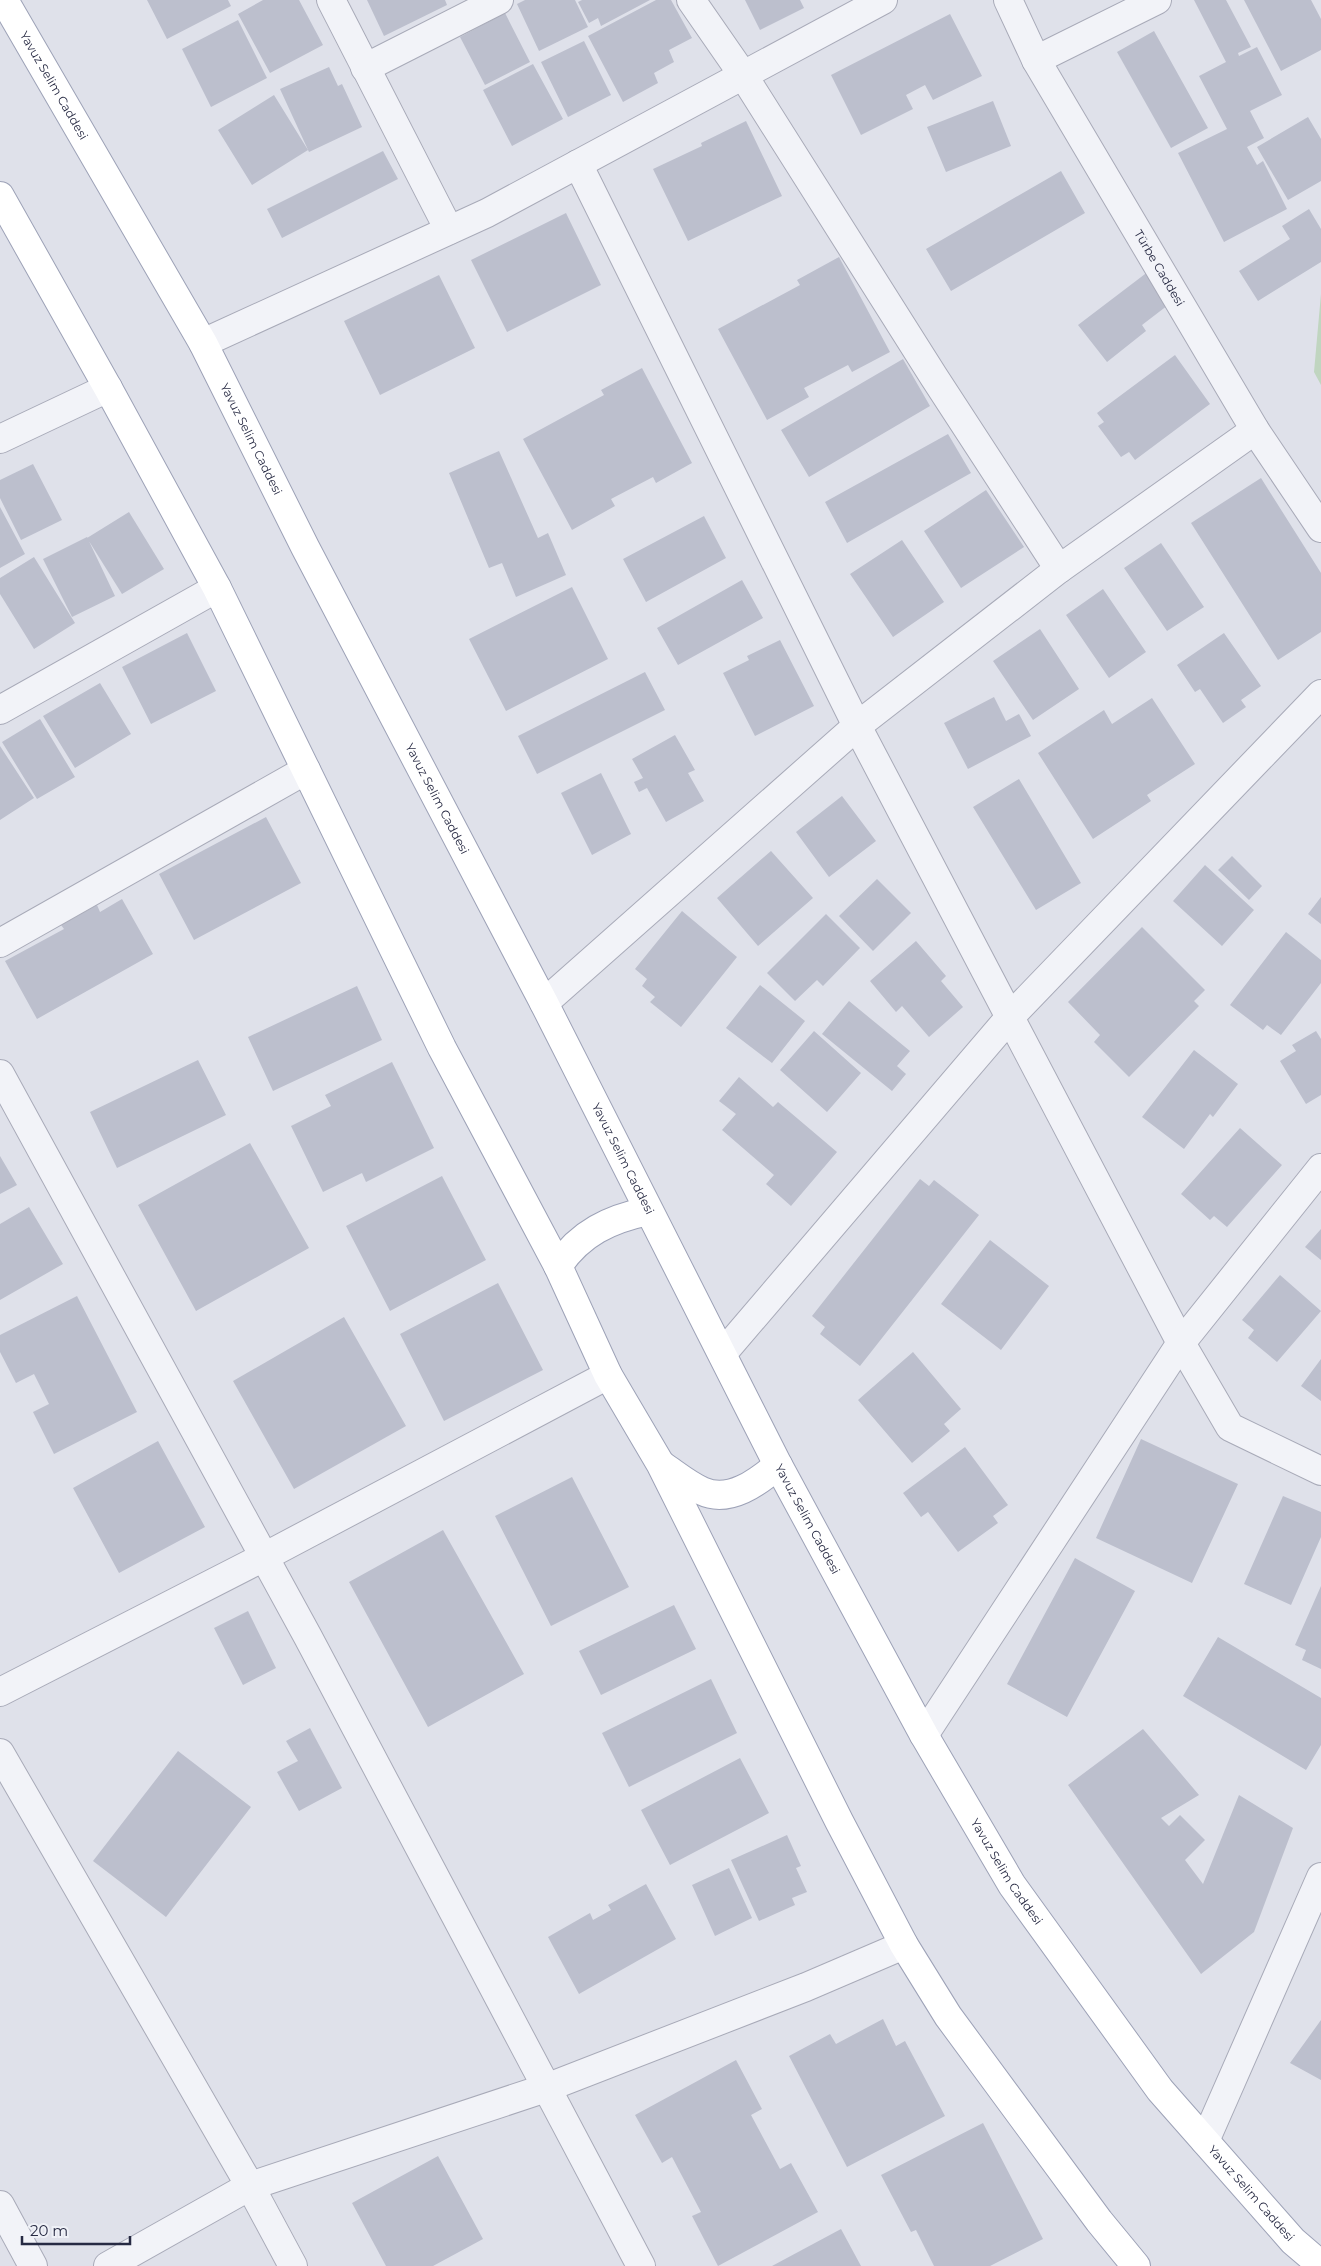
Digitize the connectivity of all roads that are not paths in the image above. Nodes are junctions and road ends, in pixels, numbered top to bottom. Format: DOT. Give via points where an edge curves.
graph roads {
  1 [pos="4,0"];
  2 [pos="330,0"];
  3 [pos="499,0"];
  4 [pos="691,0"];
  5 [pos="883,0"];
  6 [pos="1008,0"];
  7 [pos="1158,0"];
  8 [pos="1036,60"];
  9 [pos="366,68"];
  10 [pos="743,75"];
  11 [pos="578,164"];
  12 [pos="0,196"];
  13 [pos="449,230"];
  14 [pos="203,343"];
  15 [pos="108,388"];
  16 [pos="1255,430"];
  17 [pos="0,439"];
  18 [pos="1321,528"];
  19 [pos="1060,569"];
  20 [pos="217,588"];
  21 [pos="1321,694"];
  22 [pos="0,710"];
  23 [pos="857,726"];
  24 [pos="306,770"];
  25 [pos="0,943"];
  26 [pos="544,1003"];
  27 [pos="1010,1016"];
  28 [pos="0,1074"];
  29 [pos="1321,1168"];
  30 [pos="648,1211"];
  31 [pos="558,1266"];
  32 [pos="1181,1343"];
  33 [pos="722,1353"];
  34 [pos="608,1375"];
  35 [pos="661,1465"];
  36 [pos="778,1465"];
  37 [pos="1321,1471"];
  38 [pos="264,1557"];
  39 [pos="0,1692"];
  40 [pos="924,1735"];
  41 [pos="0,1753"];
  42 [pos="1321,1877"];
  43 [pos="904,1944"];
  44 [pos="546,2088"];
  45 [pos="1205,2141"];
  46 [pos="250,2186"];
  47 [pos="0,2205"];
  48 [pos="1321,2265"];
  49 [pos="33,2266"];
  50 [pos="108,2266"];
  51 [pos="293,2266"];
  52 [pos="641,2266"];
  53 [pos="1136,2266"];
  1 -- 14 [label="main road, Yavuz Selim Caddesi"];
  2 -- 9 [label="street"];
  3 -- 9 [label="street"];
  4 -- 10 [label="street"];
  5 -- 10 [label="street"];
  6 -- 8 [label="street, Türbe Caddesi"];
  7 -- 8 [label="street"];
  8 -- 16 [label="street, Türbe Caddesi"];
  9 -- 13 [label="street"];
  10 -- 11 [label="street"];
  10 -- 19 [label="street"];
  11 -- 13 [label="street"];
  11 -- 23 [label="street"];
  12 -- 15 [label="main road"];
  13 -- 14 [label="street"];
  14 -- 26 [label="main road, Yavuz Selim Caddesi" via="305,547"];
  15 -- 17 [label="street"];
  15 -- 20 [label="main road"];
  16 -- 18 [label="street, Türbe Caddesi"];
  16 -- 19 [label="street"];
  19 -- 23 [label="street"];
  20 -- 22 [label="street"];
  20 -- 24 [label="main road"];
  21 -- 27 [label="street"];
  23 -- 26 [label="street"];
  23 -- 27 [label="street"];
  24 -- 25 [label="street"];
  24 -- 31 [label="main road" via="442,1048"];
  26 -- 30 [label="main road, Yavuz Selim Caddesi"];
  27 -- 32 [label="street"];
  27 -- 33 [label="street"];
  28 -- 38 [label="street"];
  29 -- 32 [label="street"];
  30 -- 31 [label="main road" via="612,1220 589,1232"];
  30 -- 33 [label="main road, Yavuz Selim Caddesi"];
  31 -- 34 [label="main road"];
  32 -- 37 [label="street" via="1230,1427"];
  32 -- 40 [label="street"];
  33 -- 36 [label="main road, Yavuz Selim Caddesi"];
  34 -- 35 [label="main road"];
  34 -- 38 [label="street"];
  35 -- 36 [label="main road" via="702,1492 718,1495 758,1482"];
  35 -- 43 [label="main road"];
  36 -- 40 [label="main road, Yavuz Selim Caddesi"];
  38 -- 39 [label="street"];
  38 -- 44 [label="street"];
  40 -- 45 [label="main road, Yavuz Selim Caddesi" via="1012,1885 1160,2090"];
  41 -- 46 [label="street"];
  42 -- 45 [label="street"];
  43 -- 44 [label="street" via="806,1988"];
  43 -- 53 [label="main road" via="948,2016 1099,2222"];
  44 -- 46 [label="street"];
  44 -- 52 [label="street"];
  45 -- 48 [label="main road, Yavuz Selim Caddesi" via="1293,2241"];
  46 -- 50 [label="street"];
  46 -- 51 [label="street"];
  47 -- 49 [label="street"];
}
